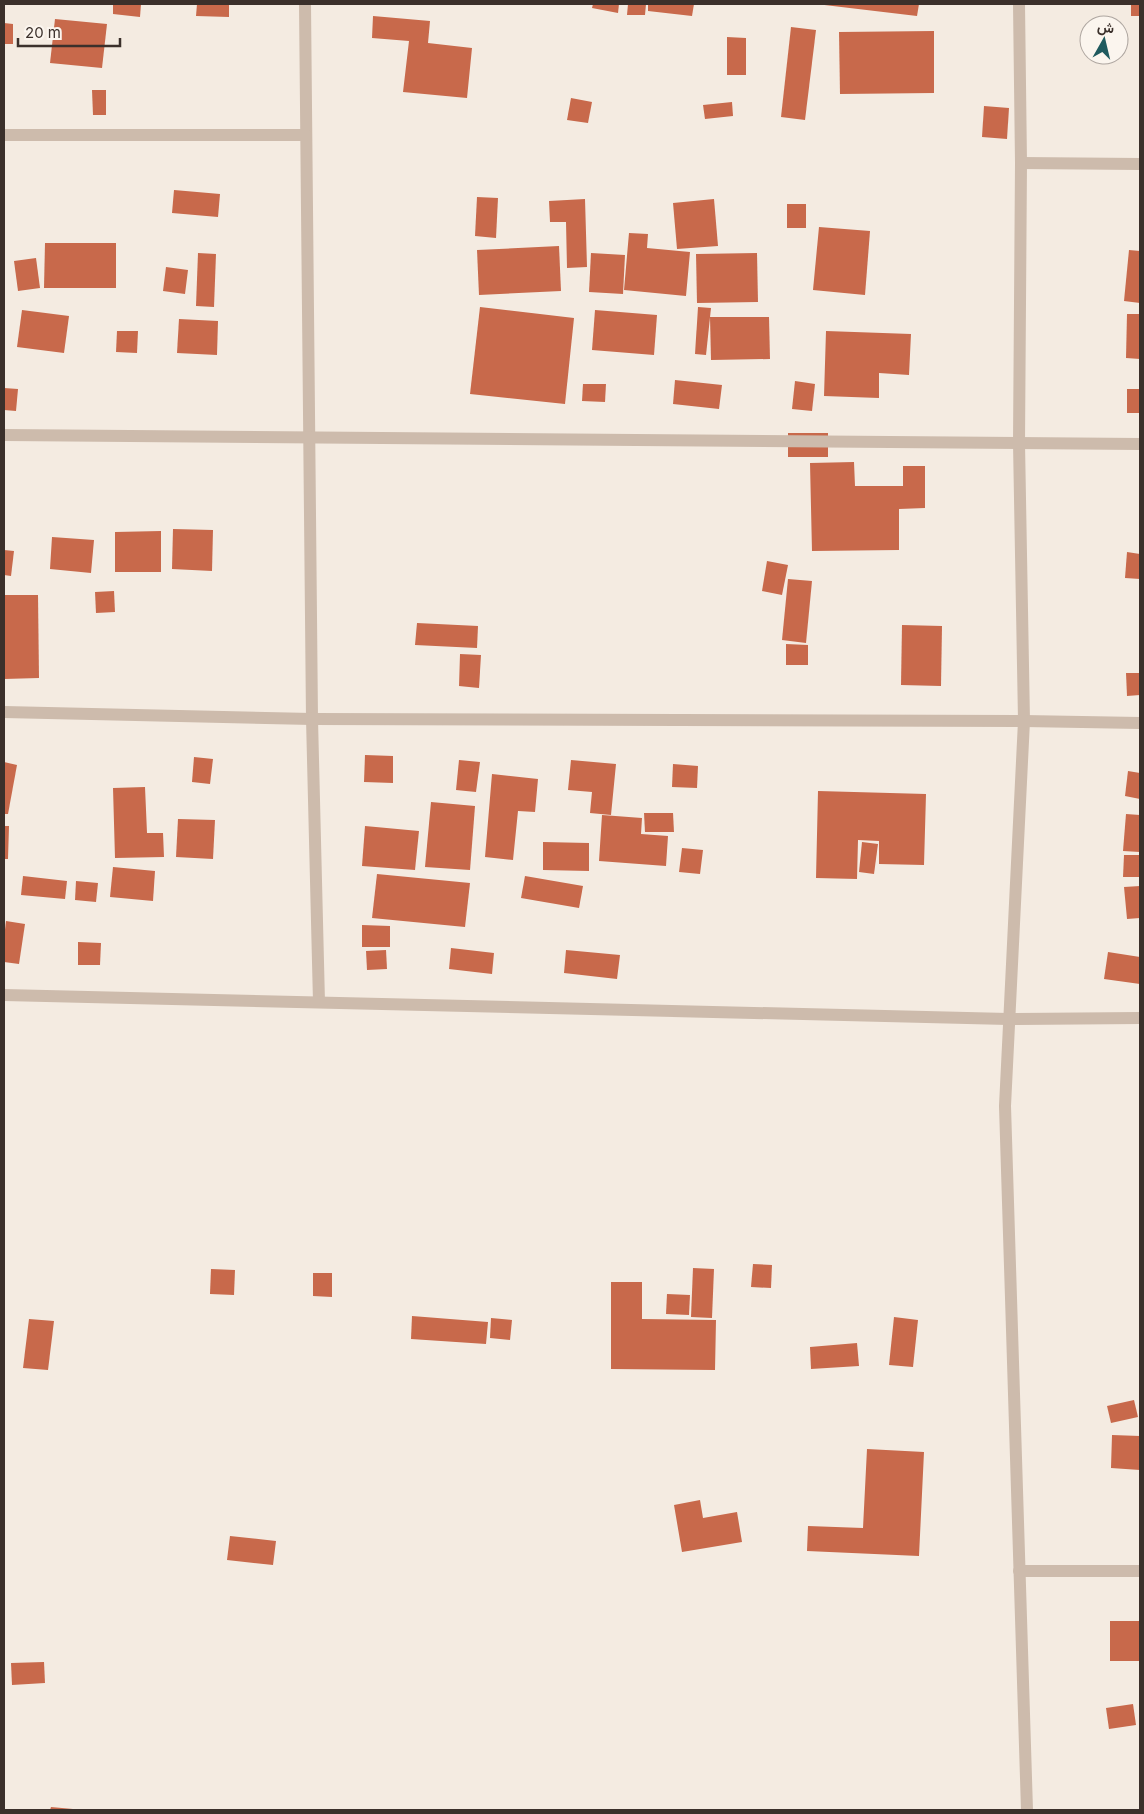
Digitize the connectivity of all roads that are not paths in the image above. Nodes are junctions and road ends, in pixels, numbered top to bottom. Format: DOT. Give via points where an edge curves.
graph roads {
  1 [pos="305,4"];
  2 [pos="1019,4"];
  3 [pos="4,135"];
  4 [pos="306,135"];
  5 [pos="1021,163"];
  6 [pos="1140,164"];
  7 [pos="4,435"];
  8 [pos="310,437"];
  9 [pos="1020,443"];
  10 [pos="1140,444"];
  11 [pos="4,712"];
  12 [pos="312,719"];
  13 [pos="1024,721"];
  14 [pos="1140,723"];
  15 [pos="4,994"];
  16 [pos="319,1002"];
  17 [pos="1140,1018"];
  18 [pos="1008,1019"];
  19 [pos="1019,1571"];
  20 [pos="1140,1571"];
  21 [pos="1027,1810"];
  1 -- 4 [label="street"];
  2 -- 5 [label="street"];
  3 -- 4 [label="street"];
  4 -- 8 [label="street"];
  5 -- 6 [label="street"];
  5 -- 9 [label="street"];
  7 -- 8 [label="street"];
  8 -- 9 [label="street"];
  8 -- 12 [label="street"];
  9 -- 10 [label="street"];
  9 -- 13 [label="street"];
  11 -- 12 [label="street"];
  12 -- 13 [label="street"];
  12 -- 16 [label="street"];
  13 -- 14 [label="street"];
  13 -- 18 [label="street"];
  15 -- 16 [label="street"];
  16 -- 18 [label="street"];
  17 -- 18 [label="street"];
  18 -- 19 [label="street" via="1005,1106"];
  19 -- 20 [label="street"];
  19 -- 21 [label="street"];
}
